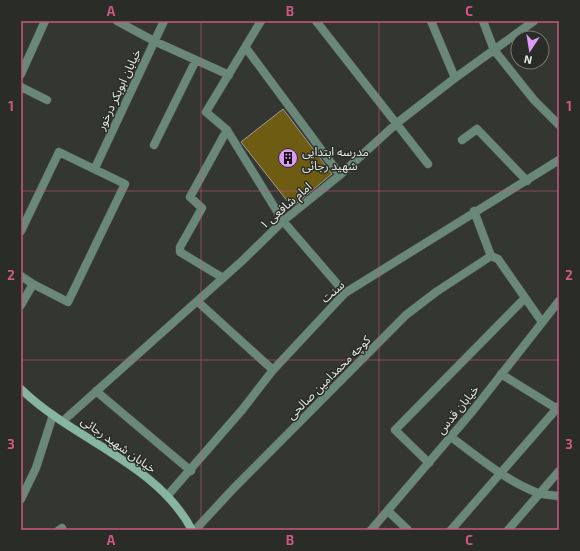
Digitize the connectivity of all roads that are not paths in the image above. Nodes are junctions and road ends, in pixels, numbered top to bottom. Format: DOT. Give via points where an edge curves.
graph roads {
  1 [pos="45,21"];
  2 [pos="117,21"];
  3 [pos="164,21"];
  4 [pos="261,21"];
  5 [pos="316,21"];
  6 [pos="431,21"];
  7 [pos="483,21"];
  8 [pos="534,21"];
  9 [pos="154,41"];
  10 [pos="246,48"];
  11 [pos="494,50"];
  12 [pos="196,60"];
  13 [pos="21,74"];
  14 [pos="229,75"];
  15 [pos="455,78"];
  16 [pos="21,87"];
  17 [pos="47,100"];
  18 [pos="397,124"];
  19 [pos="559,125"];
  20 [pos="227,130"];
  21 [pos="462,140"];
  22 [pos="154,145"];
  23 [pos="559,160"];
  24 [pos="428,164"];
  25 [pos="94,168"];
  26 [pos="340,175"];
  27 [pos="527,181"];
  28 [pos="474,211"];
  29 [pos="283,221"];
  30 [pos="21,231"];
  31 [pos="491,256"];
  32 [pos="21,276"];
  33 [pos="223,278"];
  34 [pos="33,284"];
  35 [pos="345,293"];
  36 [pos="525,298"];
  37 [pos="198,301"];
  38 [pos="559,301"];
  39 [pos="21,305"];
  40 [pos="542,322"];
  41 [pos="273,370"];
  42 [pos="501,374"];
  43 [pos="21,389"];
  44 [pos="96,391"];
  45 [pos="558,408"];
  46 [pos="53,414"];
  47 [pos="63,421"];
  48 [pos="451,437"];
  49 [pos="429,463"];
  50 [pos="191,470"];
  51 [pos="559,471"];
  52 [pos="500,473"];
  53 [pos="539,494"];
  54 [pos="168,496"];
  55 [pos="559,496"];
  56 [pos="21,499"];
  57 [pos="388,511"];
  58 [pos="194,530"];
  59 [pos="371,530"];
  60 [pos="408,530"];
  61 [pos="450,530"];
  62 [pos="508,530"];
  1 -- 13 [label="street"];
  2 -- 9 [label="street"];
  3 -- 9 [label="street, خیابان ابوبکر درخور"];
  4 -- 10 [label="street"];
  5 -- 18 [label="street"];
  6 -- 15 [label="street"];
  7 -- 11 [label="street"];
  8 -- 11 [label="street, امام شافعی ۱"];
  9 -- 12 [label="street"];
  9 -- 25 [label="street, خیابان ابوبکر درخور"];
  10 -- 14 [label="street"];
  10 -- 26 [label="street"];
  11 -- 15 [label="street, امام شافعی ۱"];
  11 -- 19 [label="street" via="534,100"];
  12 -- 14 [label="street"];
  12 -- 22 [label="street"];
  14 -- 20 [label="street" via="206,112"];
  15 -- 18 [label="street, امام شافعی ۱"];
  16 -- 17 [label="street"];
  18 -- 24 [label="street"];
  18 -- 26 [label="street, امام شافعی ۱"];
  20 -- 29 [label="street"];
  20 -- 33 [label="street" via="190,197 202,208 180,247 180,252"];
  21 -- 27 [label="street" via="477,129"];
  23 -- 27 [label="street, سنت"];
  25 -- 30 [label="street" via="59,152"];
  25 -- 34 [label="street" via="125,184 68,302"];
  26 -- 29 [label="street, امام شافعی ۱"];
  27 -- 28 [label="street, سنت"];
  28 -- 31 [label="street"];
  28 -- 35 [label="street, سنت"];
  29 -- 33 [label="street, امام شافعی ۱"];
  29 -- 35 [label="street"];
  31 -- 36 [label="street" via="498,259"];
  31 -- 58 [label="street, کوچه محمدامین صالحی" via="406,315"];
  32 -- 34 [label="street"];
  33 -- 37 [label="street, امام شافعی ۱"];
  34 -- 39 [label="street"];
  35 -- 41 [label="street, سنت"];
  36 -- 40 [label="street"];
  36 -- 49 [label="street" via="395,430"];
  37 -- 41 [label="street"];
  37 -- 44 [label="street, امام شافعی ۱"];
  38 -- 40 [label="street, خیابان قدس"];
  40 -- 42 [label="street, خیابان قدس"];
  41 -- 50 [label="street, سنت"];
  42 -- 45 [label="street"];
  42 -- 48 [label="street, خیابان قدس"];
  43 -- 46 [label="main road, خیابان شهید رجائی"];
  44 -- 47 [label="street, امام شافعی ۱"];
  44 -- 50 [label="street"];
  45 -- 52 [label="street"];
  46 -- 47 [label="main road, خیابان شهید رجائی"];
  46 -- 56 [label="street" via="36,468"];
  47 -- 54 [label="main road, خیابان شهید رجائی" via="150,480"];
  48 -- 49 [label="street, خیابان قدس"];
  48 -- 52 [label="street"];
  49 -- 57 [label="street, خیابان قدس"];
  50 -- 54 [label="street, سنت"];
  51 -- 53 [label="street"];
  52 -- 53 [label="street"];
  52 -- 61 [label="street"];
  53 -- 55 [label="street"];
  53 -- 62 [label="street"];
  54 -- 58 [label="main road, خیابان شهید رجائی"];
  57 -- 59 [label="street, خیابان قدس"];
  57 -- 60 [label="street"];
}
